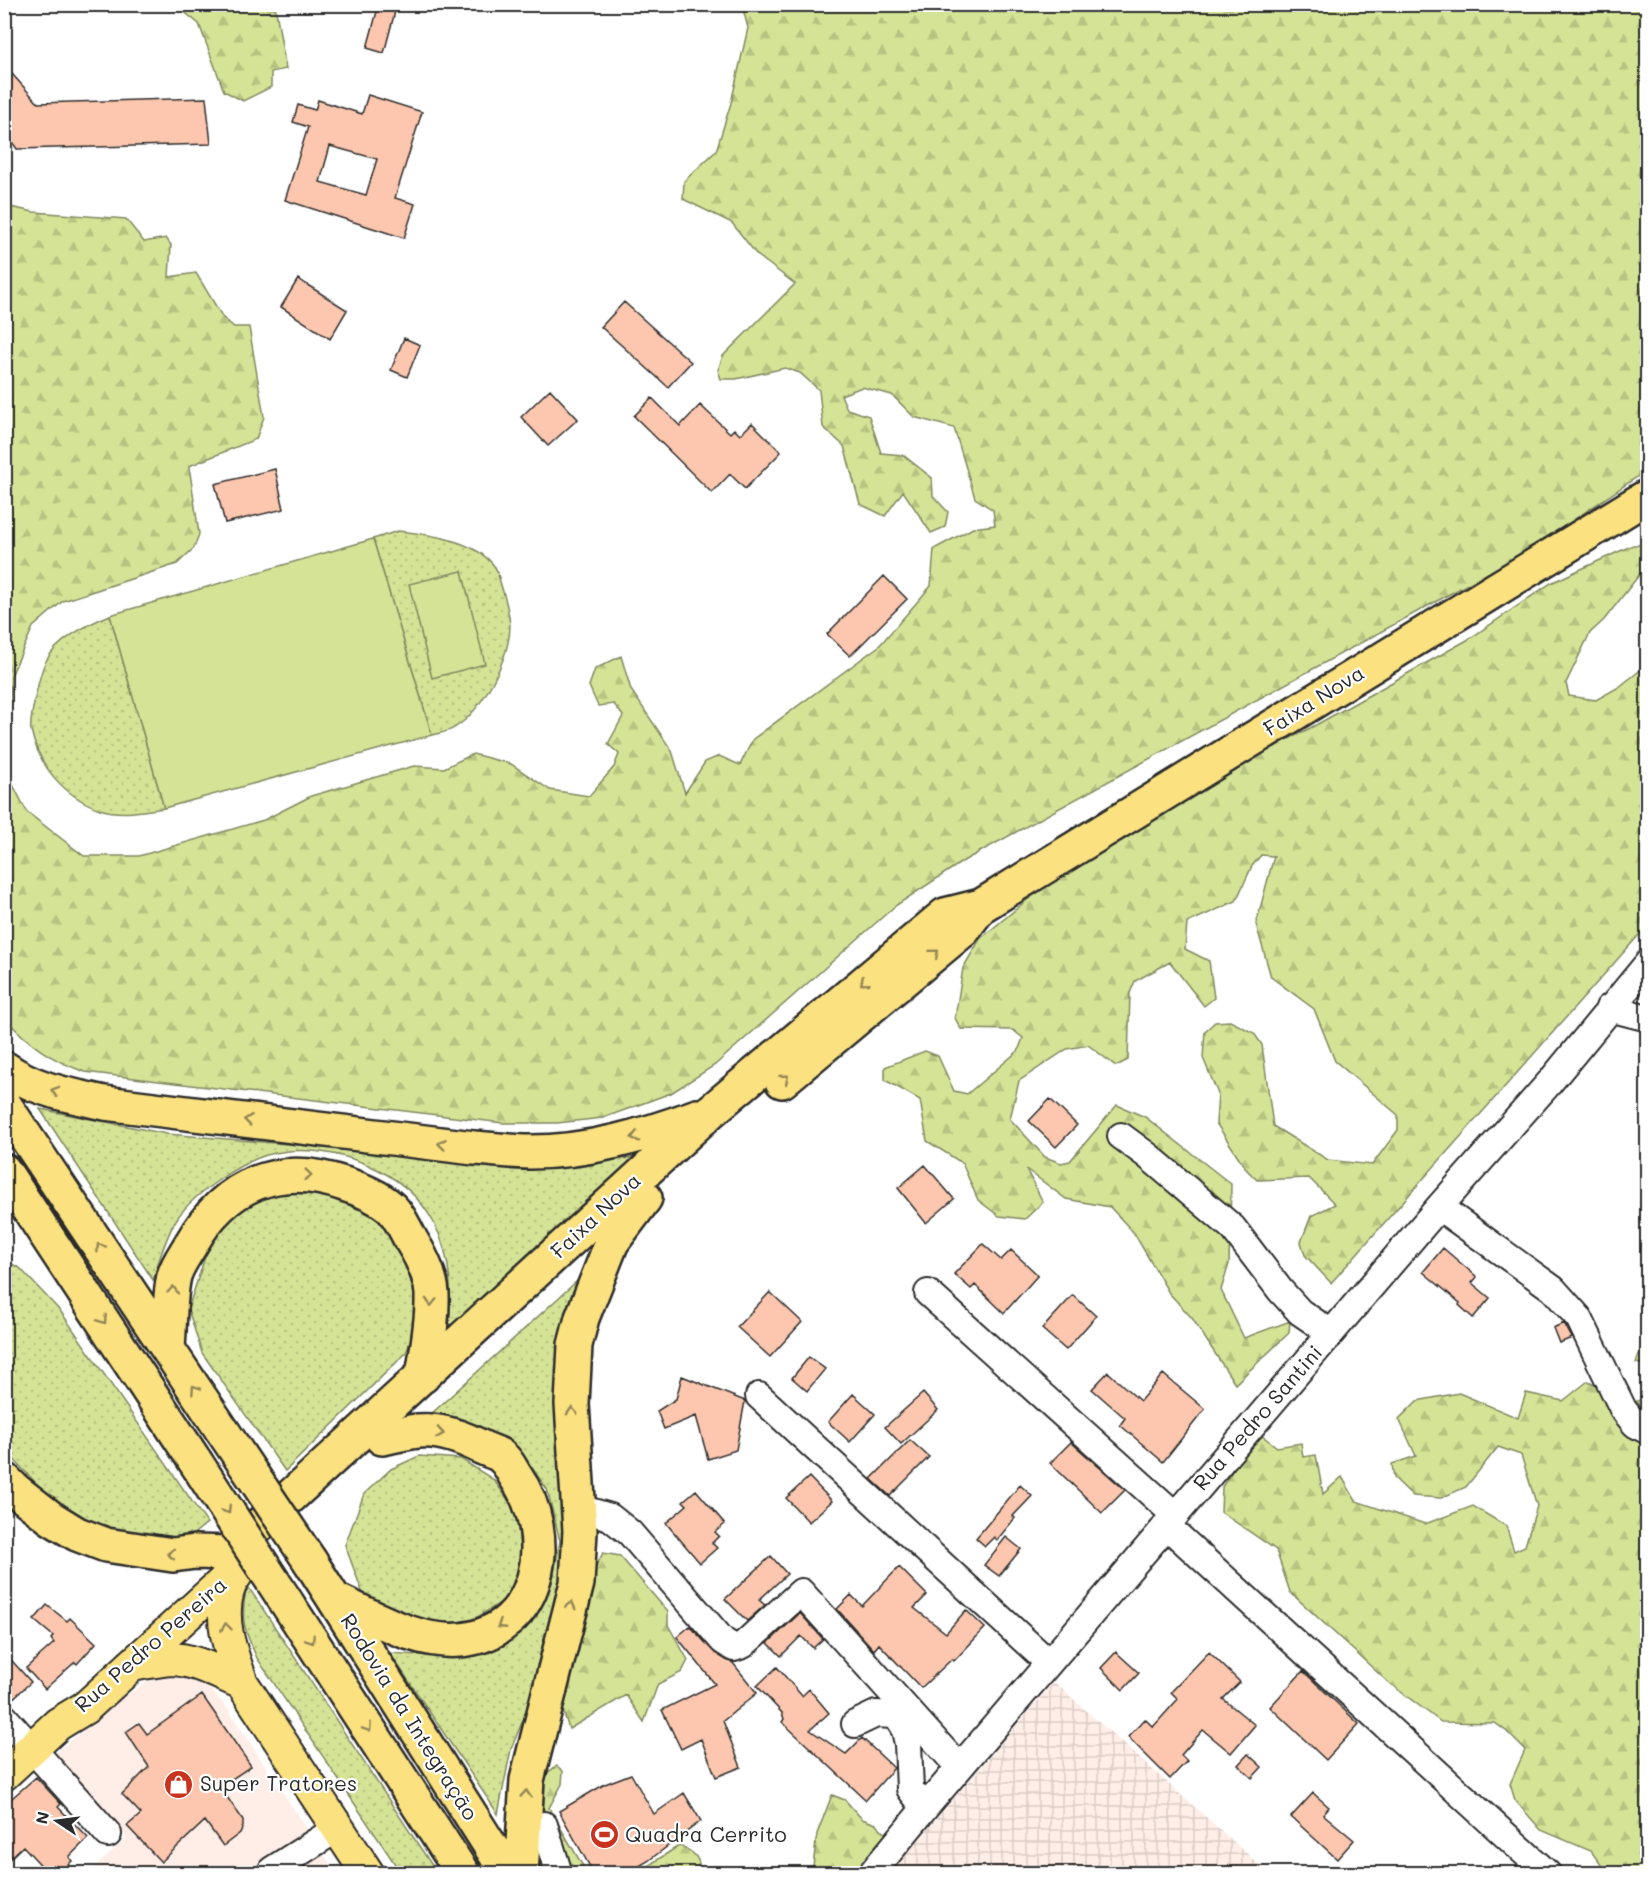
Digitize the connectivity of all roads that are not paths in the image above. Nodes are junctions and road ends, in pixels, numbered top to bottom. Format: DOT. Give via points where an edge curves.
graph roads {
  1 [pos="1647,496"];
  2 [pos="981,906"];
  3 [pos="1647,963"];
  4 [pos="1609,1008"];
  5 [pos="1647,1018"];
  6 [pos="4,1068"];
  7 [pos="4,1104"];
  8 [pos="710,1112"];
  9 [pos="1121,1136"];
  10 [pos="4,1171"];
  11 [pos="645,1198"];
  12 [pos="1439,1207"];
  13 [pos="4,1218"];
  14 [pos="59,1253"];
  15 [pos="928,1293"];
  16 [pos="1331,1334"];
  17 [pos="168,1348"];
  18 [pos="423,1376"];
  19 [pos="759,1396"];
  20 [pos="1647,1431"];
  21 [pos="382,1438"];
  22 [pos="4,1479"];
  23 [pos="579,1508"];
  24 [pos="1171,1520"];
  25 [pos="236,1559"];
  26 [pos="336,1600"];
  27 [pos="1048,1663"];
  28 [pos="132,1665"];
  29 [pos="242,1683"];
  30 [pos="4,1717"];
  31 [pos="58,1724"];
  32 [pos="855,1724"];
  33 [pos="31,1748"];
  34 [pos="959,1767"];
  35 [pos="4,1774"];
  36 [pos="925,1808"];
  37 [pos="544,1825"];
  38 [pos="338,1828"];
  39 [pos="108,1834"];
  40 [pos="274,1874"];
  41 [pos="369,1874"];
  42 [pos="463,1874"];
  43 [pos="507,1874"];
  44 [pos="521,1874"];
  45 [pos="559,1874"];
  46 [pos="871,1874"];
  47 [pos="1548,1874"];
  1 -- 2 [label="highway, Faixa Nova"];
  2 -- 8 [label="highway, Faixa Nova, one-way" via="945,915"];
  11 -- 2 [label="highway, Faixa Nova, one-way" via="962,931"];
  3 -- 4 [label="street, Rua Pedro Santini"];
  4 -- 5 [label="street"];
  4 -- 12 [label="street, Rua Pedro Santini" via="1550,1082"];
  8 -- 6 [label="highway, one-way" via="603,1145 530,1152 105,1103 55,1092 21,1080"];
  17 -- 7 [label="highway, Rodovia da Integração, one-way"];
  8 -- 18 [label="highway, Faixa Nova"];
  9 -- 16 [label="street" via="1233,1228 1300,1312"];
  10 -- 14 [label="highway, Rodovia da Integração"];
  11 -- 21 [label="highway, Faixa Nova"];
  23 -- 11 [label="highway, one-way" via="572,1404 575,1345 612,1242"];
  12 -- 16 [label="street, Rua Pedro Santini"];
  12 -- 20 [label="street" via="1553,1289 1579,1318 1623,1409"];
  13 -- 14 [label="highway" via="26,1225"];
  14 -- 42 [label="highway, Rodovia da Integração, one-way, bridge"];
  15 -- 24 [label="street"];
  16 -- 24 [label="street, Rua Pedro Santini"];
  17 -- 18 [label="highway, one-way" via="174,1274 217,1208 242,1189 266,1178 311,1174 371,1194 391,1207 423,1261 432,1293"];
  26 -- 17 [label="highway, Rodovia da Integração, one-way, bridge"];
  18 -- 25 [label="highway, Faixa Nova"];
  19 -- 27 [label="street"];
  21 -- 25 [label="highway, Faixa Nova"];
  21 -- 26 [label="highway, one-way" via="419,1431 443,1433 503,1458 522,1486 536,1519 539,1551 534,1578 528,1596 512,1618 485,1635 459,1640 429,1639"];
  25 -- 22 [label="highway, one-way" via="106,1545 51,1518"];
  23 -- 34 [label="street" via="610,1517 630,1533 723,1641 734,1648 743,1645 801,1592"];
  44 -- 23 [label="highway, one-way" via="527,1780 577,1583"];
  24 -- 27 [label="street, Rua Pedro Santini"];
  24 -- 47 [label="street"];
  25 -- 28 [label="main road, Rua Pedro Pereira"];
  29 -- 25 [label="main road, one-way" via="229,1648 225,1620"];
  25 -- 31 [label="main road, Rua Pedro Pereira" via="76,1694"];
  26 -- 43 [label="highway, Rodovia da Integração"];
  27 -- 34 [label="street, Rua Pedro Santini"];
  28 -- 29 [label="main road" via="183,1660"];
  28 -- 31 [label="main road, Rua Pedro Pereira" via="86,1707"];
  29 -- 38 [label="main road"];
  30 -- 33 [label="street"];
  31 -- 33 [label="main road, Rua Pedro Pereira"];
  32 -- 36 [label="street" via="876,1714 892,1715 899,1720 908,1744 910,1789"];
  33 -- 35 [label="main road, Rua Pedro Pereira"];
  33 -- 39 [label="street"];
  34 -- 36 [label="street, Rua Pedro Santini"];
  36 -- 46 [label="street, Rua Pedro Santini"];
  37 -- 45 [label="street"];
  38 -- 40 [label="street" via="272,1870"];
  38 -- 41 [label="main road"];
}
